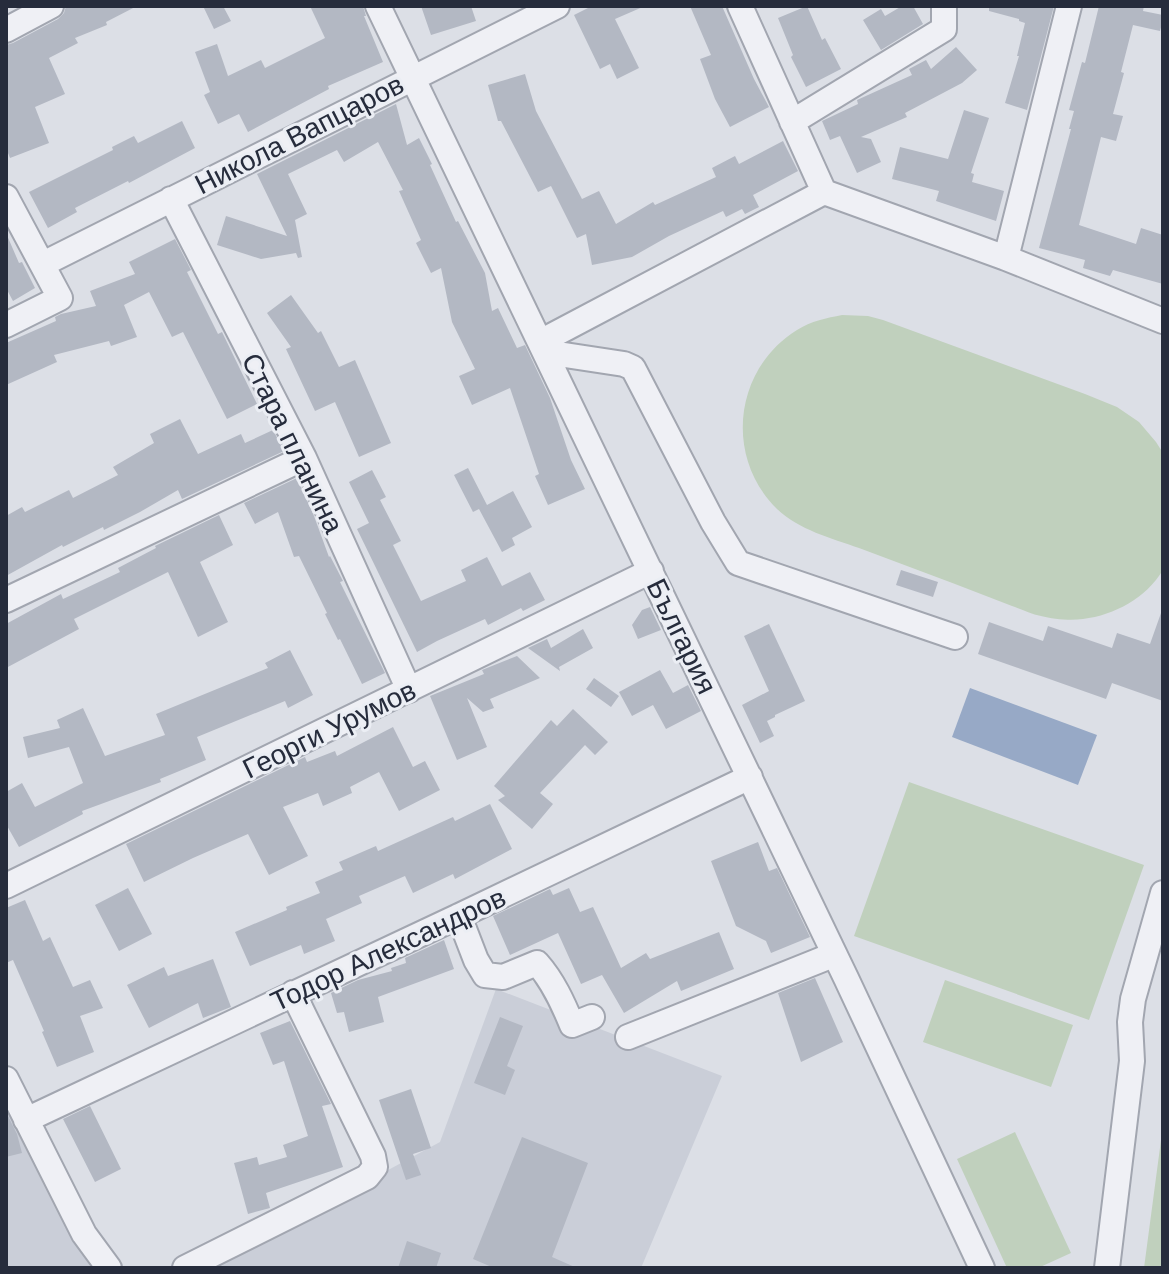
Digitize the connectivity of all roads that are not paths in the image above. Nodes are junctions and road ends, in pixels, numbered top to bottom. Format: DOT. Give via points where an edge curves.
graph roads {
  1 [pos="51,6"];
  2 [pos="378,6"];
  3 [pos="557,6"];
  4 [pos="740,6"];
  5 [pos="944,6"];
  6 [pos="1069,6"];
  7 [pos="6,30"];
  8 [pos="413,77"];
  9 [pos="792,122"];
  10 [pos="824,192"];
  11 [pos="6,197"];
  12 [pos="171,199"];
  13 [pos="1006,258"];
  14 [pos="43,264"];
  15 [pos="1163,321"];
  16 [pos="6,325"];
  17 [pos="543,347"];
  18 [pos="304,458"];
  19 [pos="651,571"];
  20 [pos="6,600"];
  21 [pos="955,637"];
  22 [pos="409,690"];
  23 [pos="750,777"];
  24 [pos="6,886"];
  25 [pos="1163,893"];
  26 [pos="459,916"];
  27 [pos="833,955"];
  28 [pos="293,993"];
  29 [pos="592,1017"];
  30 [pos="628,1037"];
  31 [pos="6,1079"];
  32 [pos="26,1120"];
  33 [pos="109,1268"];
  34 [pos="185,1268"];
  35 [pos="982,1268"];
  36 [pos="1107,1268"];
  1 -- 7 [label="street"];
  2 -- 8 [label="street, България"];
  3 -- 8 [label="street, Никола Вапцаров"];
  4 -- 9 [label="street"];
  5 -- 9 [label="street" via="944,29"];
  6 -- 13 [label="street"];
  8 -- 12 [label="street, Никола Вапцаров"];
  8 -- 17 [label="street, България"];
  9 -- 10 [label="street"];
  10 -- 13 [label="street"];
  10 -- 17 [label="street"];
  11 -- 14 [label="street"];
  12 -- 14 [label="street, Никола Вапцаров"];
  12 -- 18 [label="street, Стара планина"];
  13 -- 15 [label="street"];
  14 -- 16 [label="street" via="60,298"];
  17 -- 19 [label="street, България"];
  17 -- 21 [label="street" via="633,368 738,563"];
  18 -- 20 [label="street"];
  18 -- 22 [label="street, Стара планина"];
  19 -- 22 [label="street, Георги Урумов"];
  19 -- 23 [label="street, България"];
  22 -- 24 [label="street, Георги Урумов"];
  23 -- 26 [label="street, Тодор Александров"];
  23 -- 27 [label="street, България"];
  25 -- 36 [label="street" via="1133,999 1132,1061"];
  26 -- 28 [label="street, Тодор Александров"];
  26 -- 29 [label="street" via="485,975 503,977 537,963 572,1025"];
  27 -- 30 [label="street"];
  27 -- 35 [label="street, България"];
  28 -- 32 [label="street, Тодор Александров"];
  28 -- 34 [label="street" via="375,1167 367,1177"];
  31 -- 32 [label="street"];
  32 -- 33 [label="street" via="84,1234"];
}
